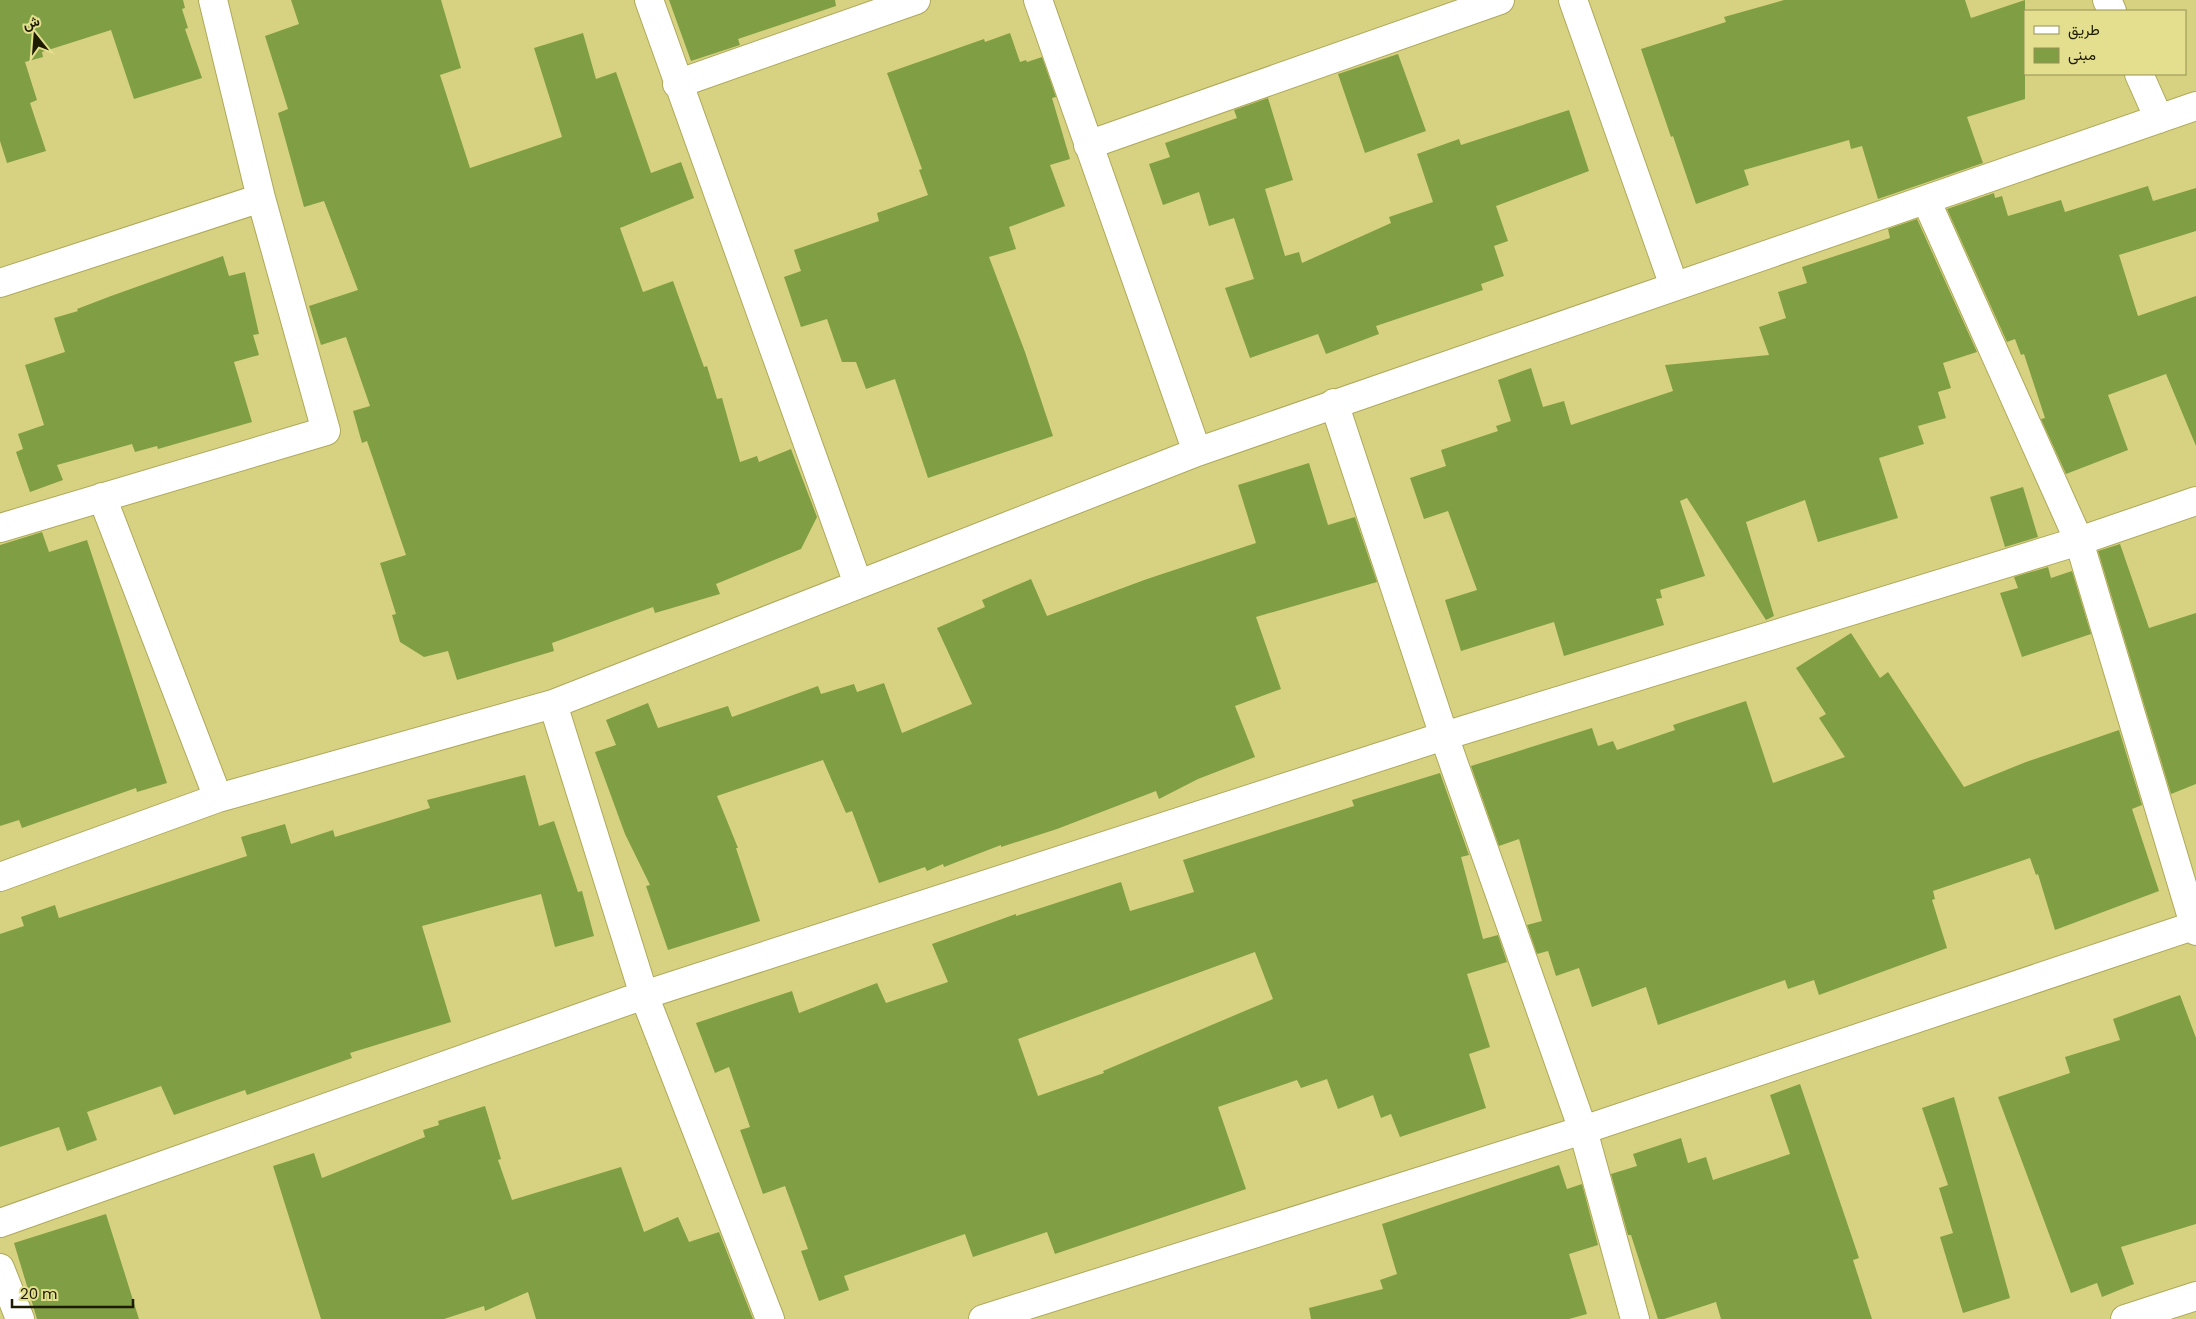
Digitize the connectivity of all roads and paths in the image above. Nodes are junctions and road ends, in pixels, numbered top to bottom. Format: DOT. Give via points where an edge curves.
graph roads {
  1 [pos="214,0"];
  2 [pos="649,0"];
  3 [pos="916,0"];
  4 [pos="1038,0"];
  5 [pos="1500,0"];
  6 [pos="1573,0"];
  7 [pos="2139,75"];
  8 [pos="677,84"];
  9 [pos="2196,106"];
  10 [pos="2159,118"];
  11 [pos="1088,145"];
  12 [pos="261,198"];
  13 [pos="1926,200"];
  14 [pos="0,282"];
  15 [pos="1674,286"];
  16 [pos="1334,403"];
  17 [pos="1197,452"];
  18 [pos="102,497"];
  19 [pos="2196,502"];
  20 [pos="0,528"];
  21 [pos="2079,542"];
  22 [pos="858,584"];
  23 [pos="553,704"];
  24 [pos="1444,736"];
  25 [pos="218,798"];
  26 [pos="0,876"];
  27 [pos="2195,927"];
  28 [pos="644,995"];
  29 [pos="1583,1130"];
  30 [pos="0,1223"];
  31 [pos="0,1268"];
  32 [pos="2196,1296"];
  33 [pos="20,1319"];
  34 [pos="770,1319"];
  35 [pos="983,1319"];
  36 [pos="1635,1319"];
  37 [pos="2125,1319"];
  1 -- 12 [label="street"];
  2 -- 8 [label="street"];
  3 -- 8 [label="street"];
  4 -- 11 [label="street"];
  5 -- 11 [label="street"];
  6 -- 15 [label="street"];
  7 -- 10 [label="street"];
  8 -- 22 [label="street"];
  9 -- 10 [label="street"];
  10 -- 13 [label="street"];
  11 -- 17 [label="street"];
  12 -- 14 [label="street"];
  12 -- 18 [label="street" via="326,432"];
  13 -- 15 [label="street"];
  13 -- 21 [label="street"];
  15 -- 16 [label="street"];
  16 -- 17 [label="street"];
  16 -- 24 [label="street"];
  17 -- 22 [label="street"];
  18 -- 20 [label="street"];
  18 -- 25 [label="street"];
  19 -- 21 [label="street"];
  21 -- 24 [label="street"];
  21 -- 27 [label="street"];
  22 -- 23 [label="street"];
  23 -- 25 [label="street"];
  23 -- 28 [label="street"];
  24 -- 28 [label="street"];
  24 -- 29 [label="street"];
  25 -- 26 [label="street"];
  27 -- 29 [label="street"];
  28 -- 30 [label="street"];
  28 -- 34 [label="street"];
  29 -- 35 [label="street"];
  29 -- 36 [label="street"];
  31 -- 33 [label="street"];
  32 -- 37 [label="street"];
}
